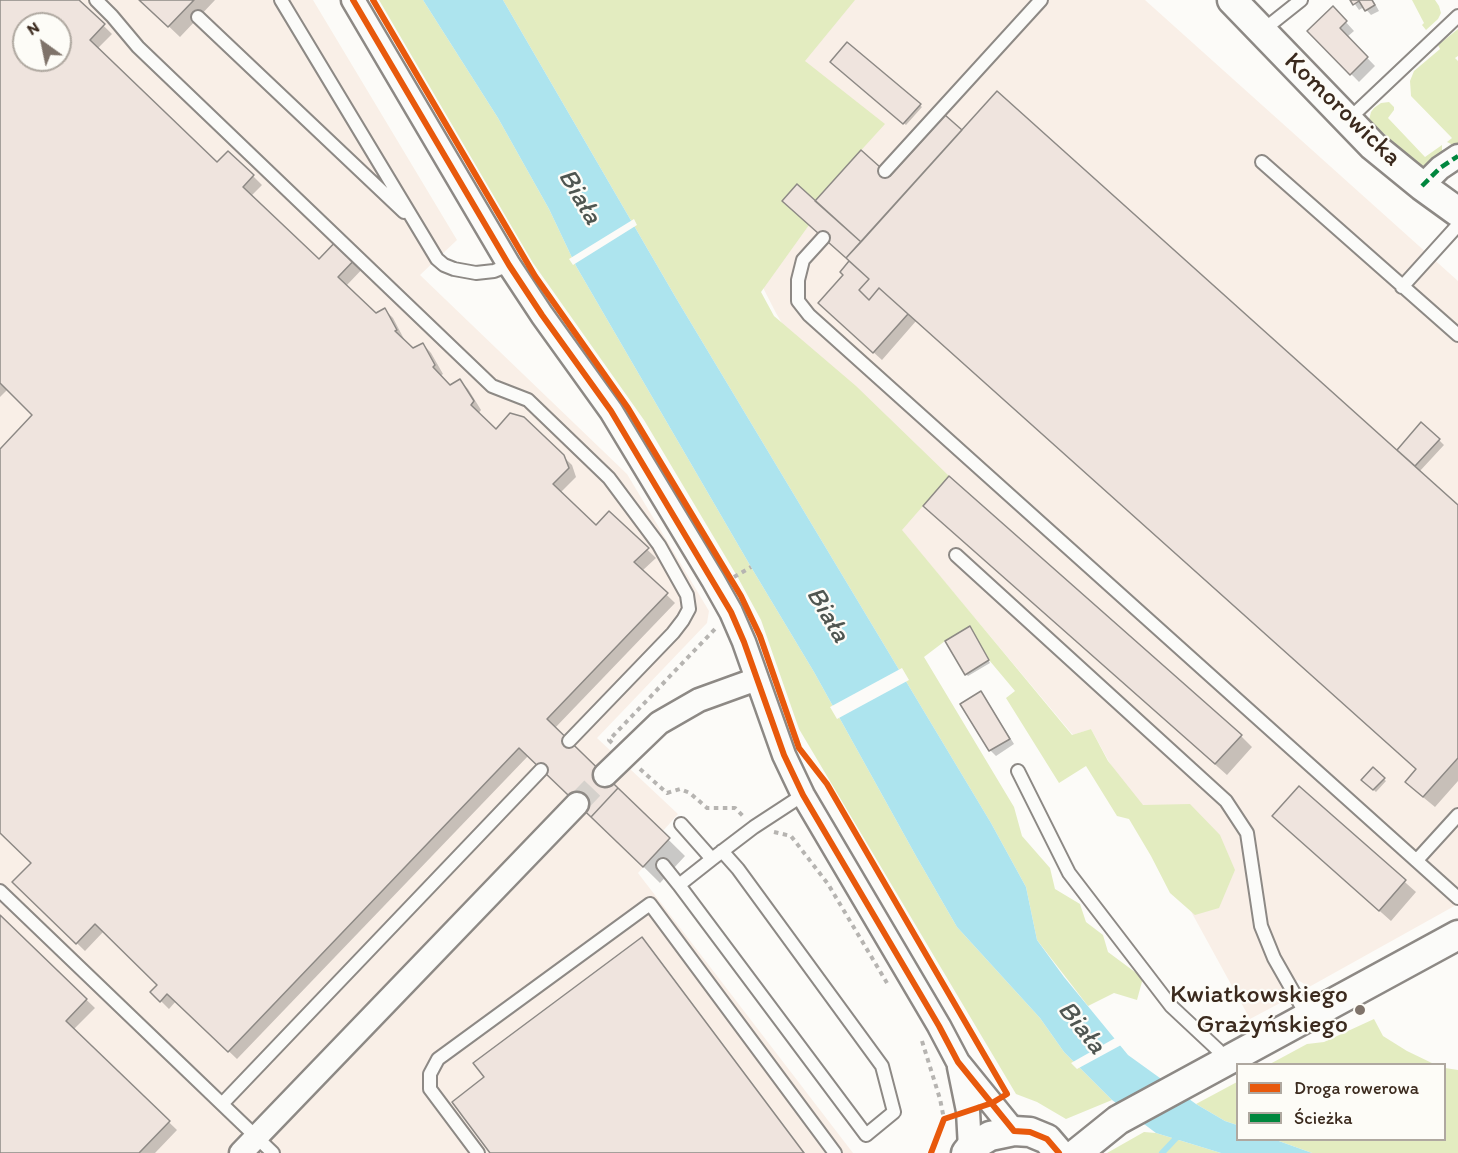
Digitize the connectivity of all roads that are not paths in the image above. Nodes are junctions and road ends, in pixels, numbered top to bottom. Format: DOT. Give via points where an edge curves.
graph roads {
  1 [pos="96,0"];
  2 [pos="281,0"];
  3 [pos="353,0"];
  4 [pos="1041,0"];
  5 [pos="1232,0"];
  6 [pos="1301,0"];
  7 [pos="1458,16"];
  8 [pos="198,17"];
  9 [pos="1262,32"];
  10 [pos="1348,120"];
  11 [pos="1458,156"];
  12 [pos="1262,162"];
  13 [pos="885,171"];
  14 [pos="1422,186"];
  15 [pos="1458,212"];
  16 [pos="417,225"];
  17 [pos="1458,225"];
  18 [pos="823,238"];
  19 [pos="509,265"];
  20 [pos="1402,287"];
  21 [pos="1458,335"];
  22 [pos="956,555"];
  23 [pos="757,679"];
  24 [pos="569,741"];
  25 [pos="542,770"];
  26 [pos="1018,771"];
  27 [pos="605,775"];
  28 [pos="803,795"];
  29 [pos="577,804"];
  30 [pos="1458,815"];
  31 [pos="681,825"];
  32 [pos="717,855"];
  33 [pos="1417,860"];
  34 [pos="663,865"];
  35 [pos="679,885"];
  36 [pos="0,891"];
  37 [pos="1458,898"];
  38 [pos="1458,935"];
  39 [pos="1307,1016"];
  40 [pos="958,1062"];
  41 [pos="1217,1065"];
  42 [pos="222,1104"];
  43 [pos="1118,1120"];
  44 [pos="1014,1131"];
  45 [pos="256,1137"];
  46 [pos="1053,1146"];
  47 [pos="968,1150"];
  48 [pos="241,1153"];
  49 [pos="273,1153"];
  50 [pos="478,1153"];
  51 [pos="835,1153"];
  52 [pos="1077,1153"];
  1 -- 24 [label="lane" via="138,47 492,386 528,400 609,478 659,545 687,595 689,609 673,633"];
  2 -- 16 [label="lane"];
  3 -- 19 [label="street"];
  4 -- 13 [label="lane"];
  5 -- 9 [label="street, Komorowicka"];
  6 -- 9 [label="lane"];
  7 -- 10 [label="lane"];
  8 -- 16 [label="lane"];
  9 -- 10 [label="street, Komorowicka"];
  10 -- 14 [label="street, Komorowicka"];
  11 -- 14 [label="street"];
  12 -- 20 [label="lane"];
  14 -- 15 [label="street, Komorowicka"];
  16 -- 19 [label="lane" via="444,265 476,273"];
  17 -- 20 [label="lane"];
  18 -- 33 [label="lane" via="803,260 798,280 798,301 809,315"];
  19 -- 23 [label="street" via="606,402 731,612"];
  20 -- 21 [label="lane"];
  22 -- 39 [label="lane" via="1226,801 1247,833 1261,926"];
  23 -- 27 [label="street" via="699,699 659,723"];
  23 -- 28 [label="street"];
  25 -- 42 [label="lane"];
  26 -- 41 [label="lane" via="1069,873 1171,1006 1218,1050"];
  28 -- 32 [label="lane"];
  28 -- 40 [label="street"];
  29 -- 45 [label="street"];
  30 -- 33 [label="lane"];
  31 -- 32 [label="lane"];
  32 -- 35 [label="lane"];
  32 -- 35 [label="lane" via="738,869 882,1066 894,1112 866,1135"];
  33 -- 37 [label="lane"];
  34 -- 35 [label="lane"];
  36 -- 42 [label="lane"];
  38 -- 39 [label="street"];
  39 -- 41 [label="street"];
  40 -- 44 [label="street"];
  40 -- 47 [label="street" via="968,1110"];
  41 -- 43 [label="street"];
  42 -- 45 [label="lane"];
  43 -- 46 [label="street"];
  43 -- 52 [label="street"];
  44 -- 46 [label="street" via="1030,1132"];
  44 -- 47 [label="street" via="990,1136"];
  45 -- 48 [label="street"];
  45 -- 49 [label="lane"];
  50 -- 51 [label="lane" via="430,1089 430,1074 438,1059 650,904"];
}
